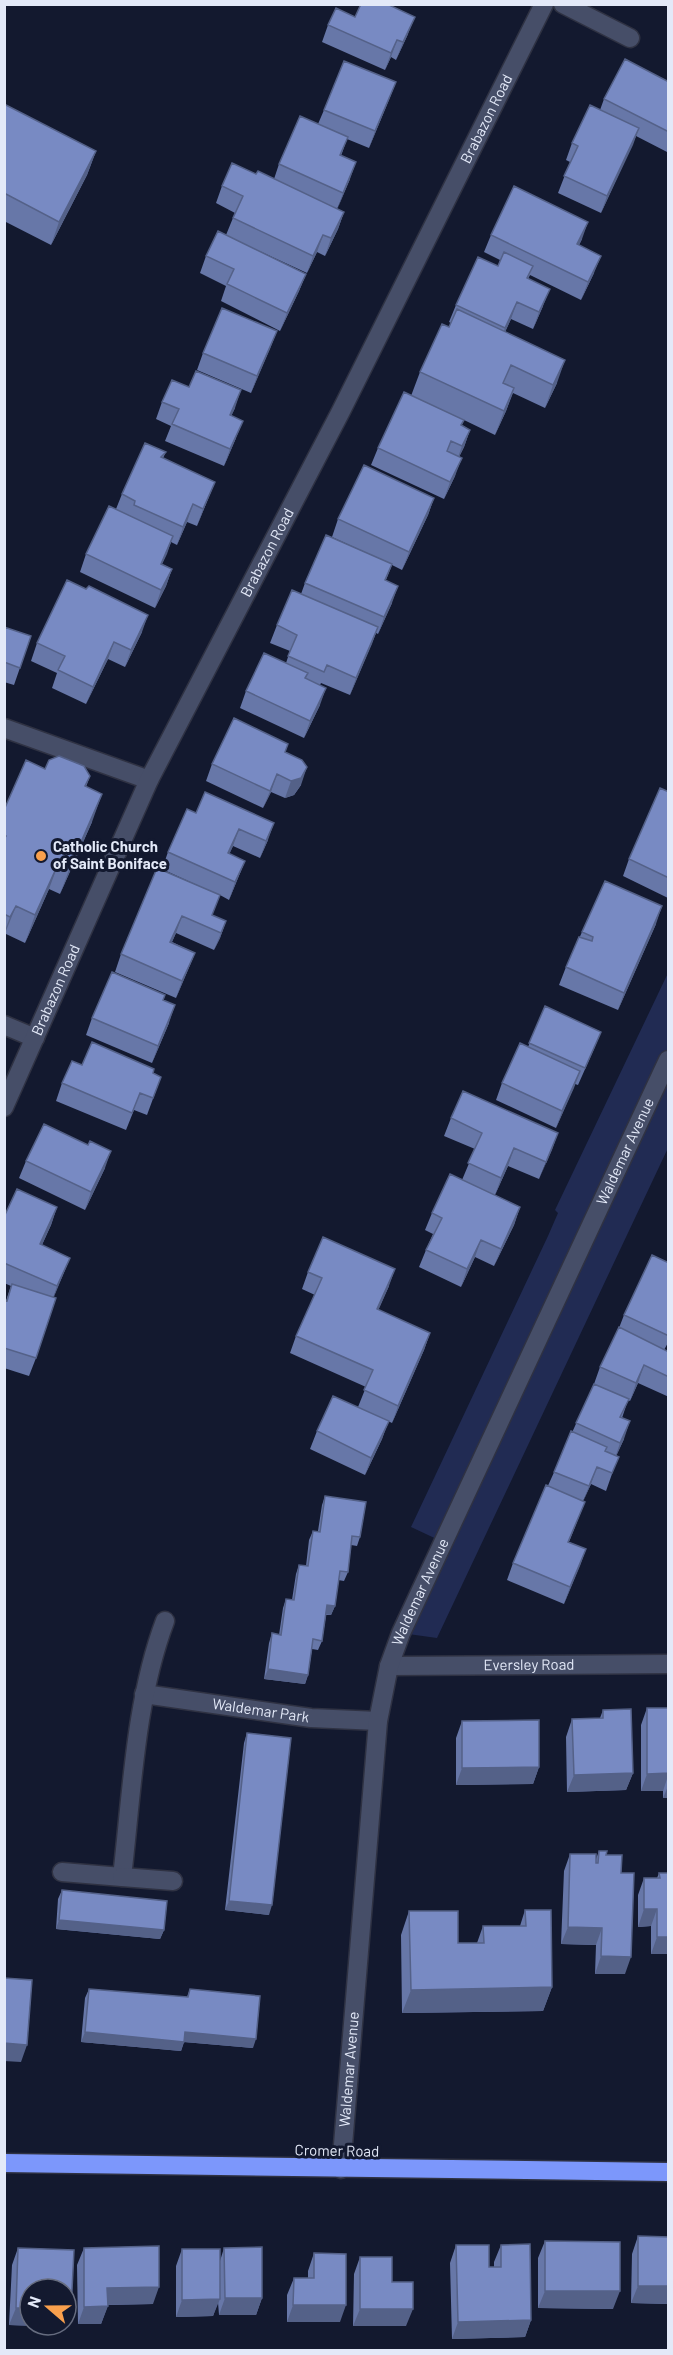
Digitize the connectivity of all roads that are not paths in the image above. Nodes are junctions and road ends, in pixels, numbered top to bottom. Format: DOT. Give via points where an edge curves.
graph roads {
  1 [pos="544,4"];
  2 [pos="563,4"];
  3 [pos="630,38"];
  4 [pos="4,728"];
  5 [pos="149,780"];
  6 [pos="4,1025"];
  7 [pos="35,1038"];
  8 [pos="669,1060"];
  9 [pos="4,1107"];
  10 [pos="165,1621"];
  11 [pos="669,1664"];
  12 [pos="389,1666"];
  13 [pos="144,1694"];
  14 [pos="378,1721"];
  15 [pos="62,1872"];
  16 [pos="122,1877"];
  17 [pos="173,1881"];
  18 [pos="4,2163"];
  19 [pos="341,2169"];
  20 [pos="669,2172"];
  1 -- 5 [label="street, Brabazon Road" via="341,411"];
  2 -- 3 [label="street"];
  4 -- 5 [label="street"];
  5 -- 7 [label="street, Brabazon Road"];
  6 -- 7 [label="street"];
  7 -- 9 [label="street, Brabazon Road"];
  8 -- 12 [label="street, Waldemar Avenue"];
  10 -- 13 [label="street" via="151,1658"];
  11 -- 12 [label="street, Eversley Road"];
  12 -- 14 [label="street, Waldemar Avenue"];
  13 -- 14 [label="street, Waldemar Park" via="310,1718"];
  13 -- 16 [label="street"];
  14 -- 19 [label="street, Waldemar Avenue"];
  15 -- 16 [label="street"];
  16 -- 17 [label="street"];
  18 -- 19 [label="highway, Cromer Road"];
  19 -- 20 [label="highway, Cromer Road"];
}
